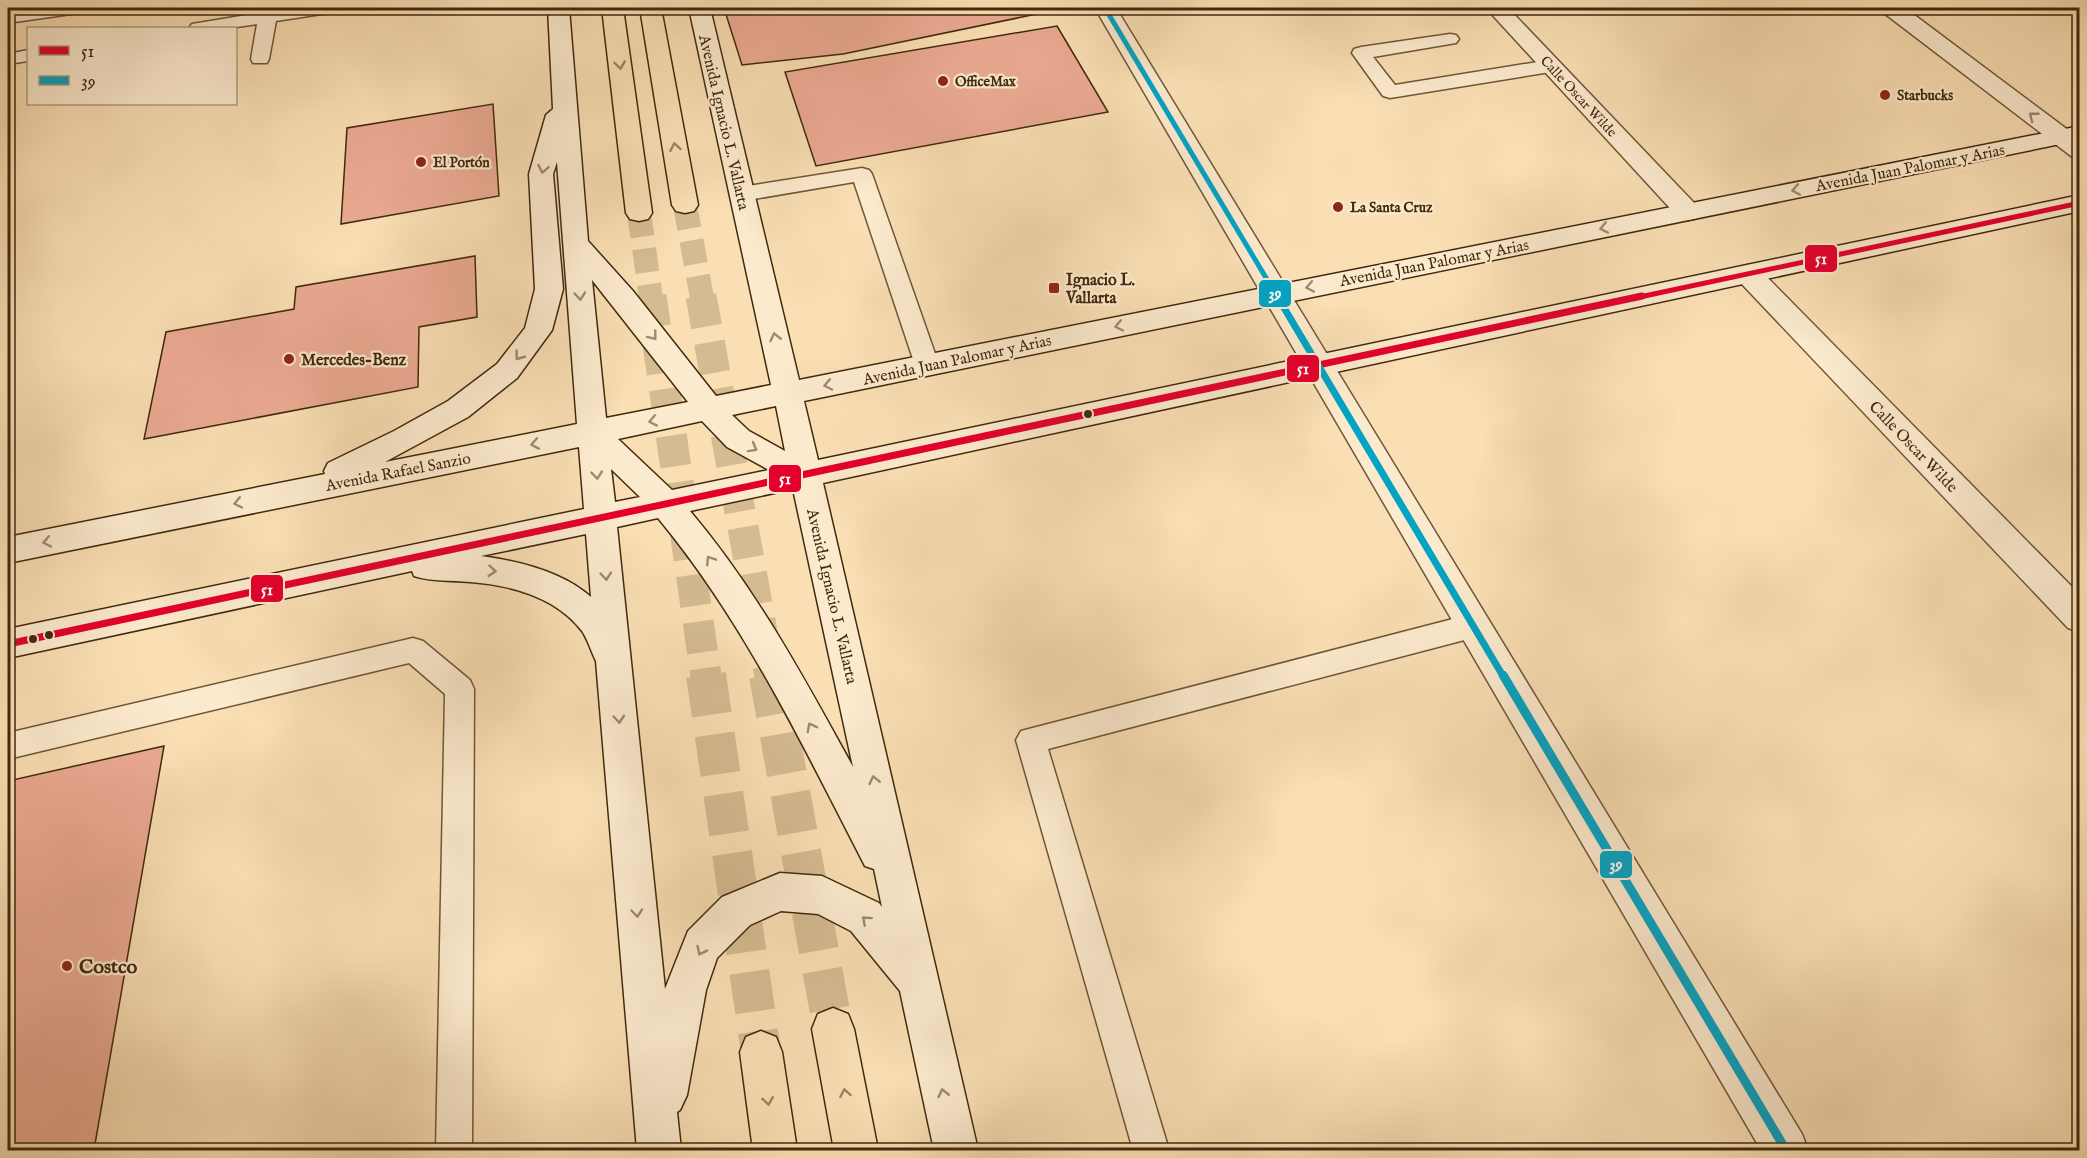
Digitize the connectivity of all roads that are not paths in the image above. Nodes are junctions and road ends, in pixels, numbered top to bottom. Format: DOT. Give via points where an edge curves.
graph roads {
  1 [pos="78,8"];
  2 [pos="328,8"];
  3 [pos="558,8"];
  4 [pos="612,8"];
  5 [pos="650,8"];
  6 [pos="699,8"];
  7 [pos="1105,8"];
  8 [pos="1496,8"];
  9 [pos="1892,8"];
  10 [pos="268,12"];
  11 [pos="8,18"];
  12 [pos="202,27"];
  13 [pos="1450,39"];
  14 [pos="27,56"];
  15 [pos="8,59"];
  16 [pos="260,59"];
  17 [pos="1550,66"];
  18 [pos="564,93"];
  19 [pos="2073,140"];
  20 [pos="742,194"];
  21 [pos="2079,203"];
  22 [pos="685,205"];
  23 [pos="1688,212"];
  24 [pos="639,213"];
  25 [pos="575,243"];
  26 [pos="1748,274"];
  27 [pos="1274,294"];
  28 [pos="927,365"];
  29 [pos="1316,365"];
  30 [pos="788,394"];
  31 [pos="710,410"];
  32 [pos="593,433"];
  33 [pos="806,476"];
  34 [pos="295,491"];
  35 [pos="665,504"];
  36 [pos="601,518"];
  37 [pos="8,550"];
  38 [pos="370,567"];
  39 [pos="2079,618"];
  40 [pos="1472,626"];
  41 [pos="8,644"];
  42 [pos="614,661"];
  43 [pos="8,746"];
  44 [pos="898,889"];
  45 [pos="918,980"];
  46 [pos="834,1029"];
  47 [pos="761,1052"];
  48 [pos="658,1142"];
  49 [pos="454,1150"];
  50 [pos="775,1150"];
  51 [pos="856,1150"];
  52 [pos="956,1150"];
  53 [pos="1151,1150"];
  54 [pos="1786,1150"];
  1 -- 11 [label="lane"];
  2 -- 10 [label="lane"];
  3 -- 18 [label="main road"];
  4 -- 24 [label="highway, one-way"];
  22 -- 5 [label="highway, one-way"];
  6 -- 20 [label="main road, Avenida Ignacio L. Vallarta"];
  7 -- 27 [label="main road"];
  8 -- 17 [label="main road, Calle Oscar Wilde"];
  19 -- 9 [label="main road, one-way"];
  10 -- 12 [label="lane"];
  10 -- 16 [label="lane"];
  13 -- 17 [label="lane" via="1361,53 1390,93"];
  14 -- 15 [label="lane"];
  17 -- 23 [label="main road, Calle Oscar Wilde"];
  18 -- 25 [label="main road"];
  18 -- 34 [label="main road, one-way" via="541,174 549,289 538,330 507,371 458,410"];
  19 -- 23 [label="main road, Avenida Juan Palomar y Arias, one-way"];
  20 -- 28 [label="lane" via="862,174"];
  30 -- 20 [label="main road, Avenida Ignacio L. Vallarta, one-way"];
  21 -- 26 [label="main road"];
  23 -- 27 [label="main road, Avenida Juan Palomar y Arias, one-way"];
  25 -- 31 [label="main road, one-way"];
  25 -- 32 [label="main road, one-way"];
  26 -- 29 [label="main road"];
  26 -- 39 [label="main road, Calle Oscar Wilde"];
  27 -- 28 [label="main road, Avenida Juan Palomar y Arias, one-way"];
  27 -- 29 [label="main road"];
  28 -- 30 [label="main road, Avenida Juan Palomar y Arias, one-way"];
  29 -- 33 [label="main road"];
  29 -- 40 [label="main road"];
  30 -- 31 [label="main road, Avenida Rafael Sanzio"];
  30 -- 33 [label="main road, Avenida Ignacio L. Vallarta"];
  31 -- 32 [label="main road, Avenida Rafael Sanzio, one-way"];
  31 -- 33 [label="main road, one-way" via="738,439"];
  32 -- 34 [label="main road, Avenida Rafael Sanzio, one-way"];
  32 -- 35 [label="main road"];
  32 -- 36 [label="main road, one-way"];
  33 -- 35 [label="main road"];
  44 -- 33 [label="main road, Avenida Ignacio L. Vallarta, one-way"];
  34 -- 37 [label="main road, Avenida Rafael Sanzio, one-way"];
  35 -- 36 [label="main road"];
  44 -- 35 [label="main road, one-way" via="773,655 705,552"];
  36 -- 38 [label="main road"];
  36 -- 42 [label="main road, one-way"];
  38 -- 41 [label="main road"];
  38 -- 42 [label="main road, one-way" via="440,566 505,573 554,589 592,618"];
  40 -- 53 [label="lane" via="1031,741"];
  40 -- 54 [label="main road"];
  42 -- 48 [label="main road, one-way"];
  43 -- 49 [label="lane" via="413,650 460,689"];
  44 -- 45 [label="main road, Avenida Ignacio L. Vallarta"];
  45 -- 48 [label="main road, one-way" via="865,917 822,895 780,892 736,911 702,945 685,990"];
  52 -- 45 [label="main road, Avenida Ignacio L. Vallarta, one-way"];
  51 -- 46 [label="highway, one-way"];
  47 -- 50 [label="highway, one-way"];
}
